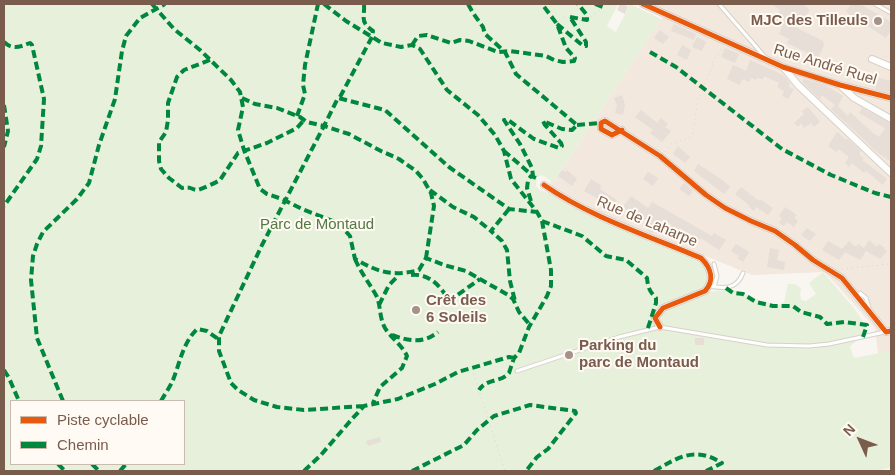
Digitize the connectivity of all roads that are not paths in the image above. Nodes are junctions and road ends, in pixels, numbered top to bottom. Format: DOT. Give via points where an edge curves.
graph roads {
  1 [pos="643,4"];
  2 [pos="720,4"];
  3 [pos="875,4"];
  4 [pos="891,13"];
  5 [pos="872,59"];
  6 [pos="766,60"];
  7 [pos="783,67"];
  8 [pos="891,67"];
  9 [pos="840,85"];
  10 [pos="891,98"];
  11 [pos="891,119"];
  12 [pos="622,130"];
  13 [pos="891,173"];
  14 [pos="544,185"];
  15 [pos="714,264"];
  16 [pos="743,273"];
  17 [pos="712,287"];
  18 [pos="660,327"];
  19 [pos="889,331"];
  20 [pos="517,372"];
  1 -- 6 [label="street, Rue André Ruel"];
  2 -- 6 [label="lane"];
  3 -- 4 [label="lane"];
  5 -- 8 [label="street"];
  6 -- 7 [label="street, Rue André Ruel"];
  7 -- 9 [label="street, Rue André Ruel"];
  7 -- 13 [label="street"];
  9 -- 10 [label="street, Rue André Ruel"];
  9 -- 11 [label="street" via="854,98"];
  12 -- 19 [label="street" via="712,199 775,231 842,278"];
  14 -- 17 [label="street, Rue de Laharpe" via="600,216 701,258 711,272"];
  15 -- 17 [label="lane" via="716,276"];
  16 -- 17 [label="lane" via="734,286"];
  17 -- 18 [label="street" via="664,308 655,318"];
  18 -- 19 [label="lane" via="767,346 829,344"];
  18 -- 20 [label="lane" via="619,337"];
}
